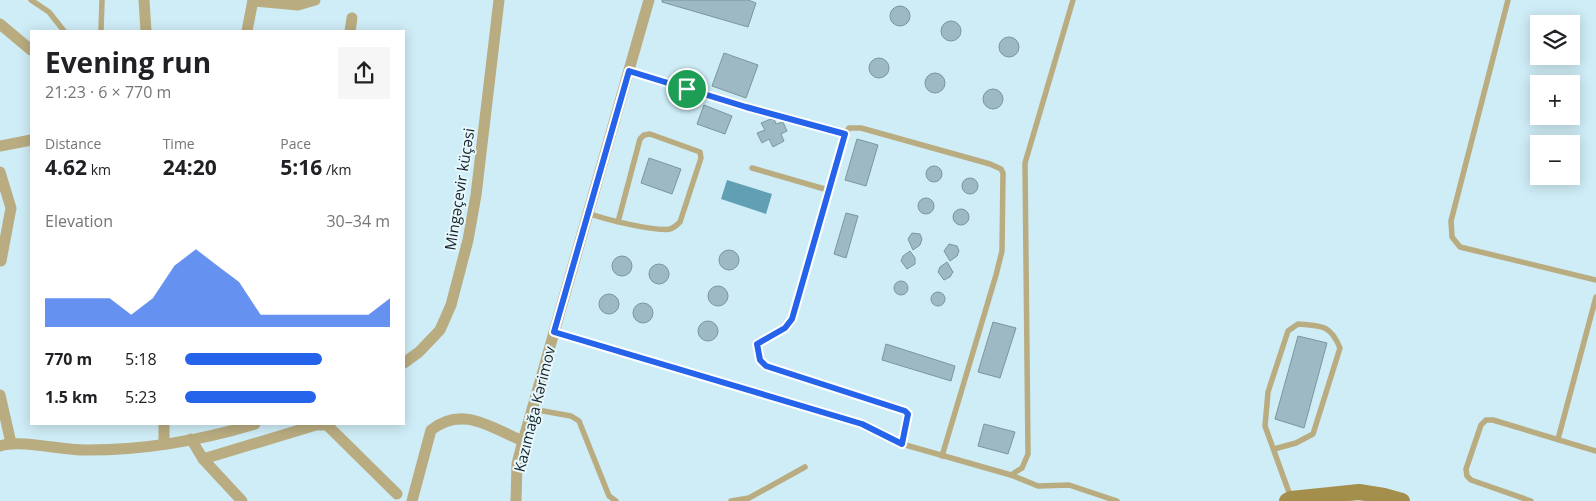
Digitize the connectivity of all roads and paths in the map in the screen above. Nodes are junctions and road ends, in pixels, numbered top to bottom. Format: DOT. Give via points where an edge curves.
graph roads {
  1 [pos="31,0"];
  2 [pos="102,0"];
  3 [pos="144,0"];
  4 [pos="253,0"];
  5 [pos="314,0"];
  6 [pos="499,0"];
  7 [pos="649,0"];
  8 [pos="1073,0"];
  9 [pos="1508,0"];
  10 [pos="352,18"];
  11 [pos="2,29"];
  12 [pos="63,30"];
  13 [pos="101,30"];
  14 [pos="146,30"];
  15 [pos="247,30"];
  16 [pos="350,30"];
  17 [pos="30,49"];
  18 [pos="629,71"];
  19 [pos="845,134"];
  20 [pos="30,140"];
  21 [pos="0,146"];
  22 [pos="752,168"];
  23 [pos="0,172"];
  24 [pos="828,190"];
  25 [pos="588,213"];
  26 [pos="618,222"];
  27 [pos="1,260"];
  28 [pos="1596,280"];
  29 [pos="1596,297"];
  30 [pos="554,332"];
  31 [pos="405,362"];
  32 [pos="0,395"];
  33 [pos="532,409"];
  34 [pos="164,425"];
  35 [pos="251,425"];
  36 [pos="191,439"];
  37 [pos="1558,440"];
  38 [pos="523,441"];
  39 [pos="6,444"];
  40 [pos="164,444"];
  41 [pos="902,444"];
  42 [pos="1274,449"];
  43 [pos="1596,451"];
  44 [pos="942,456"];
  45 [pos="203,459"];
  46 [pos="806,467"];
  47 [pos="1011,475"];
  48 [pos="397,494"];
  49 [pos="1358,497"];
  50 [pos="1289,500"];
  51 [pos="242,501"];
  52 [pos="412,501"];
  53 [pos="516,501"];
  54 [pos="616,501"];
  55 [pos="731,501"];
  56 [pos="1117,501"];
  57 [pos="1402,501"];
  58 [pos="1531,501"];
  1 -- 12 [label="lane" via="49,12"];
  2 -- 13 [label="lane"];
  3 -- 14 [label="street"];
  4 -- 5 [label="street" via="298,5"];
  4 -- 15 [label="street"];
  6 -- 31 [label="street, Mingəçevir küçəsi" via="476,195 451,306 440,330 420,352"];
  7 -- 18 [label="street, Kazımağa Kərimov"];
  8 -- 47 [label="lane" via="1025,162 1028,454 1022,468"];
  9 -- 28 [label="lane" via="1451,222 1452,237 1460,247"];
  10 -- 16 [label="street"];
  11 -- 17 [label="street"];
  18 -- 19 [label="lane"];
  18 -- 25 [label="street, Kazımağa Kərimov"];
  19 -- 24 [label="lane"];
  19 -- 44 [label="lane" via="849,128 861,128 990,164 1003,173 1002,251"];
  20 -- 21 [label="street"];
  22 -- 24 [label="lane"];
  23 -- 27 [label="street" via="11,208"];
  24 -- 41 [label="lane" via="792,319 785,328 757,344 760,360 766,366 905,411 908,414"];
  25 -- 26 [label="lane"];
  25 -- 30 [label="street, Kazımağa Kərimov"];
  26 -- 26 [label="lane" via="673,229 680,222 701,158 700,152 650,134 644,135 640,139"];
  29 -- 37 [label="lane"];
  30 -- 33 [label="street, Kazımağa Kərimov"];
  30 -- 41 [label="lane" via="862,424"];
  32 -- 39 [label="street"];
  33 -- 38 [label="street, Kazımağa Kərimov"];
  33 -- 54 [label="lane" via="571,416 579,421 609,496"];
  34 -- 40 [label="street"];
  35 -- 36 [label="street"];
  36 -- 40 [label="street"];
  36 -- 45 [label="street"];
  37 -- 43 [label="lane"];
  37 -- 58 [label="lane" via="1493,420 1486,420 1481,425 1466,476"];
  38 -- 52 [label="street" via="469,418 449,419 439,424 431,430"];
  38 -- 53 [label="street, Kazımağa Kərimov"];
  39 -- 40 [label="street" via="88,450"];
  41 -- 44 [label="lane"];
  42 -- 42 [label="lane" via="1265,426 1268,392 1288,331 1298,324 1320,326 1334,333 1340,348 1313,434"];
  42 -- 50 [label="lane"];
  44 -- 47 [label="lane"];
  45 -- 48 [label="street" via="316,425 327,425"];
  45 -- 51 [label="street"];
  46 -- 55 [label="lane" via="749,498"];
  47 -- 56 [label="lane" via="1038,486 1069,485"];
  49 -- 50 [label="street"];
  49 -- 57 [label="street" via="1384,496"];
}
